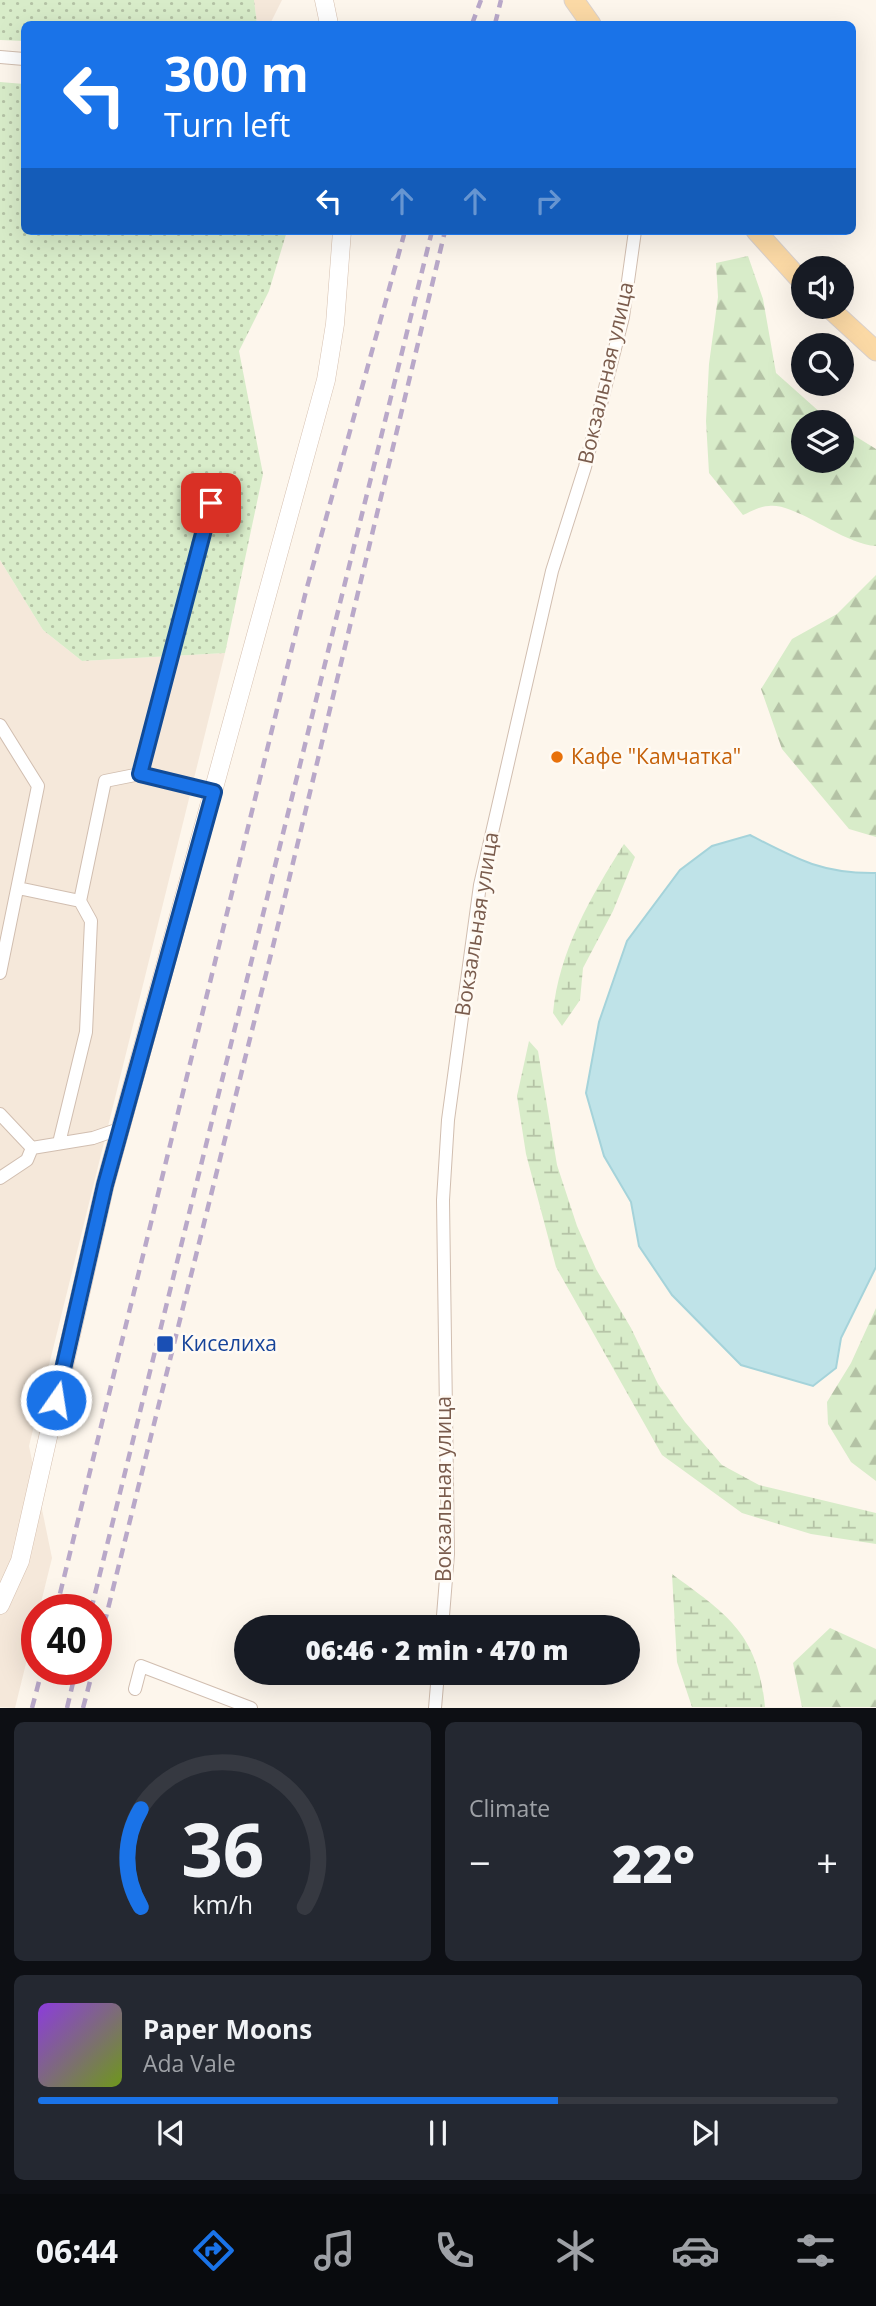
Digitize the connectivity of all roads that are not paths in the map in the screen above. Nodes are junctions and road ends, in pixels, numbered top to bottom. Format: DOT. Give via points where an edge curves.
graph roads {
  1 [pos="324,0"];
  2 [pos="574,0"];
  3 [pos="328,21"];
  4 [pos="590,21"];
  5 [pos="0,57"];
  6 [pos="21,59"];
  7 [pos="342,235"];
  8 [pos="635,235"];
  9 [pos="760,235"];
  10 [pos="791,270"];
  11 [pos="841,319"];
  12 [pos="876,351"];
  13 [pos="211,503"];
  14 [pos="0,725"];
  15 [pos="140,774"];
  16 [pos="214,792"];
  17 [pos="18,888"];
  18 [pos="80,901"];
  19 [pos="0,973"];
  20 [pos="0,1114"];
  21 [pos="122,1128"];
  22 [pos="60,1143"];
  23 [pos="32,1148"];
  24 [pos="0,1178"];
  25 [pos="0,1605"];
  26 [pos="443,1615"];
  27 [pos="437,1685"];
  28 [pos="135,1689"];
  29 [pos="251,1707"];
  30 [pos="435,1707"];
  1 -- 3 [label="street"];
  2 -- 4 [label="main road"];
  5 -- 6 [label="street"];
  7 -- 16 [label="street" via="326,380"];
  8 -- 26 [label="street, Вокзальная улица" via="620,330 552,571 480,885 443,1200 448,1554"];
  9 -- 10 [label="main road"];
  11 -- 12 [label="main road"];
  13 -- 15 [label="street"];
  14 -- 17 [label="street" via="38,786"];
  15 -- 16 [label="street"];
  15 -- 18 [label="street" via="105,781"];
  16 -- 21 [label="street"];
  17 -- 18 [label="street"];
  17 -- 19 [label="street"];
  18 -- 22 [label="street" via="91,921 86,1032"];
  20 -- 23 [label="street"];
  21 -- 22 [label="street"];
  21 -- 25 [label="street" via="20,1561"];
  22 -- 23 [label="street"];
  23 -- 24 [label="street" via="27,1160"];
  27 -- 30 [label="street"];
  28 -- 29 [label="street" via="141,1666"];
}
